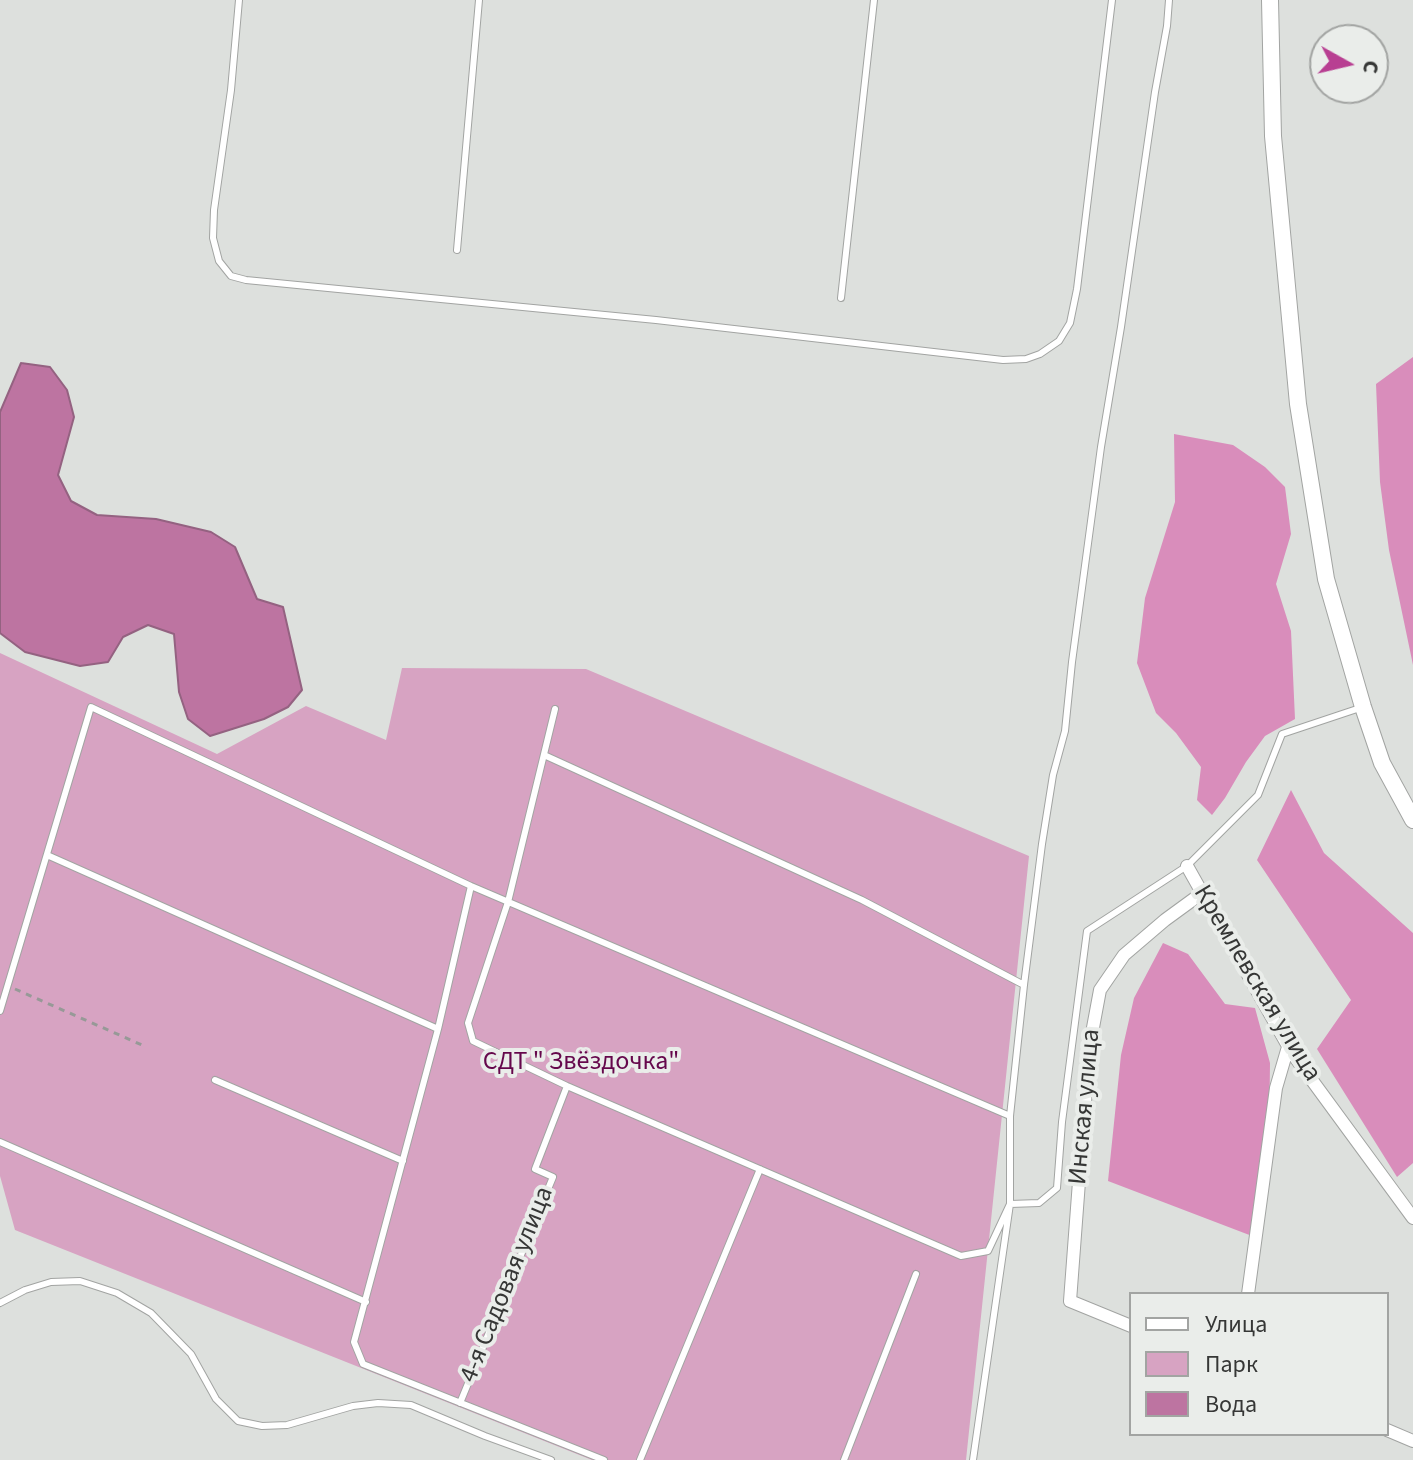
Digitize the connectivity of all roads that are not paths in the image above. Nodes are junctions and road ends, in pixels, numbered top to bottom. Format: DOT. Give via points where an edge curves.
graph roads {
  1 [pos="239,0"];
  2 [pos="479,0"];
  3 [pos="874,0"];
  4 [pos="1112,0"];
  5 [pos="1169,0"];
  6 [pos="1270,0"];
  7 [pos="457,250"];
  8 [pos="841,298"];
  9 [pos="1363,707"];
  10 [pos="555,709"];
  11 [pos="544,755"];
  12 [pos="1413,820"];
  13 [pos="47,855"];
  14 [pos="1187,866"];
  15 [pos="471,886"];
  16 [pos="1202,893"];
  17 [pos="508,902"];
  18 [pos="1024,985"];
  19 [pos="0,1011"];
  20 [pos="438,1029"];
  21 [pos="1288,1047"];
  22 [pos="215,1080"];
  23 [pos="567,1086"];
  24 [pos="1010,1116"];
  25 [pos="0,1142"];
  26 [pos="403,1161"];
  27 [pos="760,1169"];
  28 [pos="1010,1204"];
  29 [pos="1413,1218"];
  30 [pos="916,1274"];
  31 [pos="1248,1292"];
  32 [pos="366,1302"];
  33 [pos="0,1303"];
  34 [pos="1129,1325"];
  35 [pos="460,1403"];
  36 [pos="1389,1431"];
  37 [pos="1413,1441"];
  38 [pos="551,1460"];
  39 [pos="604,1460"];
  40 [pos="640,1460"];
  41 [pos="844,1460"];
  42 [pos="973,1460"];
  1 -- 4 [label="lane" via="213,238 219,261 231,276 1003,360 1040,354 1059,341 1070,323"];
  2 -- 7 [label="lane"];
  3 -- 8 [label="lane"];
  5 -- 18 [label="lane"];
  6 -- 9 [label="street" via="1273,136 1298,404 1326,579"];
  9 -- 12 [label="street" via="1382,763"];
  9 -- 14 [label="lane" via="1282,734 1258,795"];
  10 -- 11 [label="lane"];
  11 -- 17 [label="lane"];
  11 -- 18 [label="lane" via="862,900"];
  13 -- 15 [label="lane" via="91,707"];
  13 -- 19 [label="lane"];
  13 -- 20 [label="lane"];
  14 -- 16 [label="street, Кремлевская улица"];
  14 -- 28 [label="lane" via="1087,931 1057,1188 1039,1203"];
  15 -- 17 [label="lane"];
  15 -- 20 [label="lane"];
  16 -- 21 [label="street, Кремлевская улица"];
  16 -- 34 [label="street, Инская улица" via="1124,955 1100,990 1089,1049 1070,1301"];
  17 -- 23 [label="lane" via="468,1023 473,1041"];
  17 -- 24 [label="lane"];
  18 -- 24 [label="lane"];
  20 -- 26 [label="lane"];
  21 -- 29 [label="street, Кремлевская улица"];
  21 -- 31 [label="street" via="1276,1088"];
  22 -- 26 [label="lane"];
  23 -- 27 [label="lane"];
  23 -- 35 [label="lane, 4-я Садовая улица" via="535,1169 553,1177"];
  24 -- 28 [label="lane"];
  25 -- 32 [label="lane"];
  26 -- 32 [label="lane"];
  27 -- 28 [label="lane" via="961,1256 988,1251"];
  27 -- 40 [label="lane"];
  28 -- 42 [label="lane"];
  30 -- 41 [label="lane"];
  32 -- 35 [label="lane" via="354,1342 363,1364"];
  33 -- 38 [label="lane" via="51,1282 80,1281 117,1293 151,1313 191,1354 216,1399 238,1421 287,1425 353,1406 411,1405"];
  35 -- 39 [label="lane"];
  36 -- 37 [label="street"];
}
